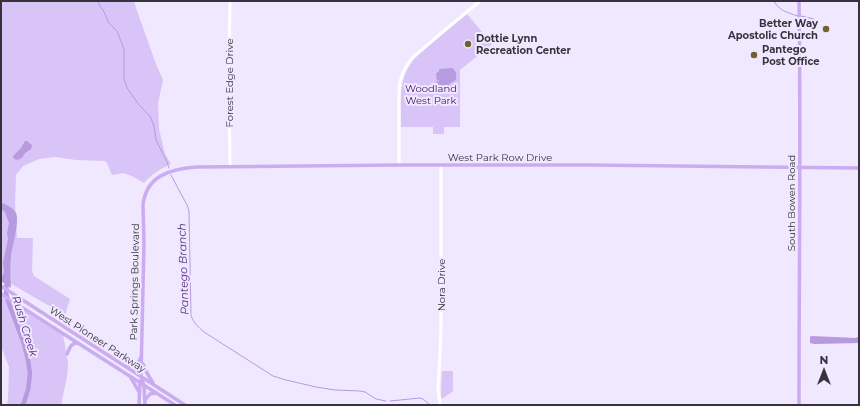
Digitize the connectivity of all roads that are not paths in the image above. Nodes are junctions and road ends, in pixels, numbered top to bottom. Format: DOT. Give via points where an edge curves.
graph roads {
  1 [pos="230,1"];
  2 [pos="480,1"];
  3 [pos="799,1"];
  4 [pos="399,165"];
  5 [pos="440,165"];
  6 [pos="230,166"];
  7 [pos="799,168"];
  8 [pos="859,168"];
  9 [pos="148,188"];
  10 [pos="1,286"];
  11 [pos="1,294"];
  12 [pos="77,342"];
  13 [pos="67,354"];
  14 [pos="142,356"];
  15 [pos="142,361"];
  16 [pos="126,366"];
  17 [pos="129,376"];
  18 [pos="141,376"];
  19 [pos="139,382"];
  20 [pos="155,385"];
  21 [pos="144,386"];
  22 [pos="139,392"];
  23 [pos="156,393"];
  24 [pos="145,400"];
  25 [pos="139,405"];
  26 [pos="145,405"];
  27 [pos="175,405"];
  28 [pos="185,405"];
  29 [pos="440,405"];
  30 [pos="799,405"];
  1 -- 6 [label="street, Forest Edge Drive"];
  2 -- 4 [label="street" via="414,56 403,72 399,93"];
  3 -- 7 [label="main road, South Bowen Road"];
  4 -- 5 [label="main road, West Park Row Drive"];
  4 -- 6 [label="main road, West Park Row Drive"];
  5 -- 7 [label="main road, West Park Row Drive"];
  5 -- 29 [label="street, Nora Drive"];
  6 -- 9 [label="main road, West Park Row Drive" via="178,169 158,178"];
  7 -- 8 [label="main road, West Park Row Drive"];
  7 -- 30 [label="main road, South Bowen Road"];
  9 -- 14 [label="main road, Park Springs Boulevard" via="143,205"];
  10 -- 16 [label="main road, West Pioneer Parkway"];
  11 -- 12 [label="main road, West Pioneer Parkway"];
  12 -- 13 [label="main road" via="72,344"];
  12 -- 17 [label="main road, West Pioneer Parkway"];
  14 -- 15 [label="main road, Park Springs Boulevard"];
  14 -- 16 [label="main road" via="137,365"];
  15 -- 18 [label="main road, Park Springs Boulevard"];
  15 -- 20 [label="main road"];
  16 -- 18 [label="main road, West Pioneer Parkway"];
  17 -- 19 [label="main road, West Pioneer Parkway"];
  17 -- 22 [label="main road"];
  18 -- 19 [label="main road, Park Springs Boulevard"];
  18 -- 20 [label="main road, West Pioneer Parkway"];
  18 -- 21 [label="main road, Park Springs Boulevard"];
  19 -- 21 [label="main road, West Pioneer Parkway"];
  19 -- 22 [label="main road, Park Springs Boulevard"];
  20 -- 28 [label="main road, West Pioneer Parkway"];
  21 -- 23 [label="main road, West Pioneer Parkway"];
  21 -- 24 [label="main road, Park Springs Boulevard"];
  22 -- 25 [label="main road, Park Springs Boulevard"];
  23 -- 24 [label="main road" via="150,394"];
  23 -- 27 [label="main road, West Pioneer Parkway"];
  24 -- 26 [label="main road, Park Springs Boulevard"];
}
